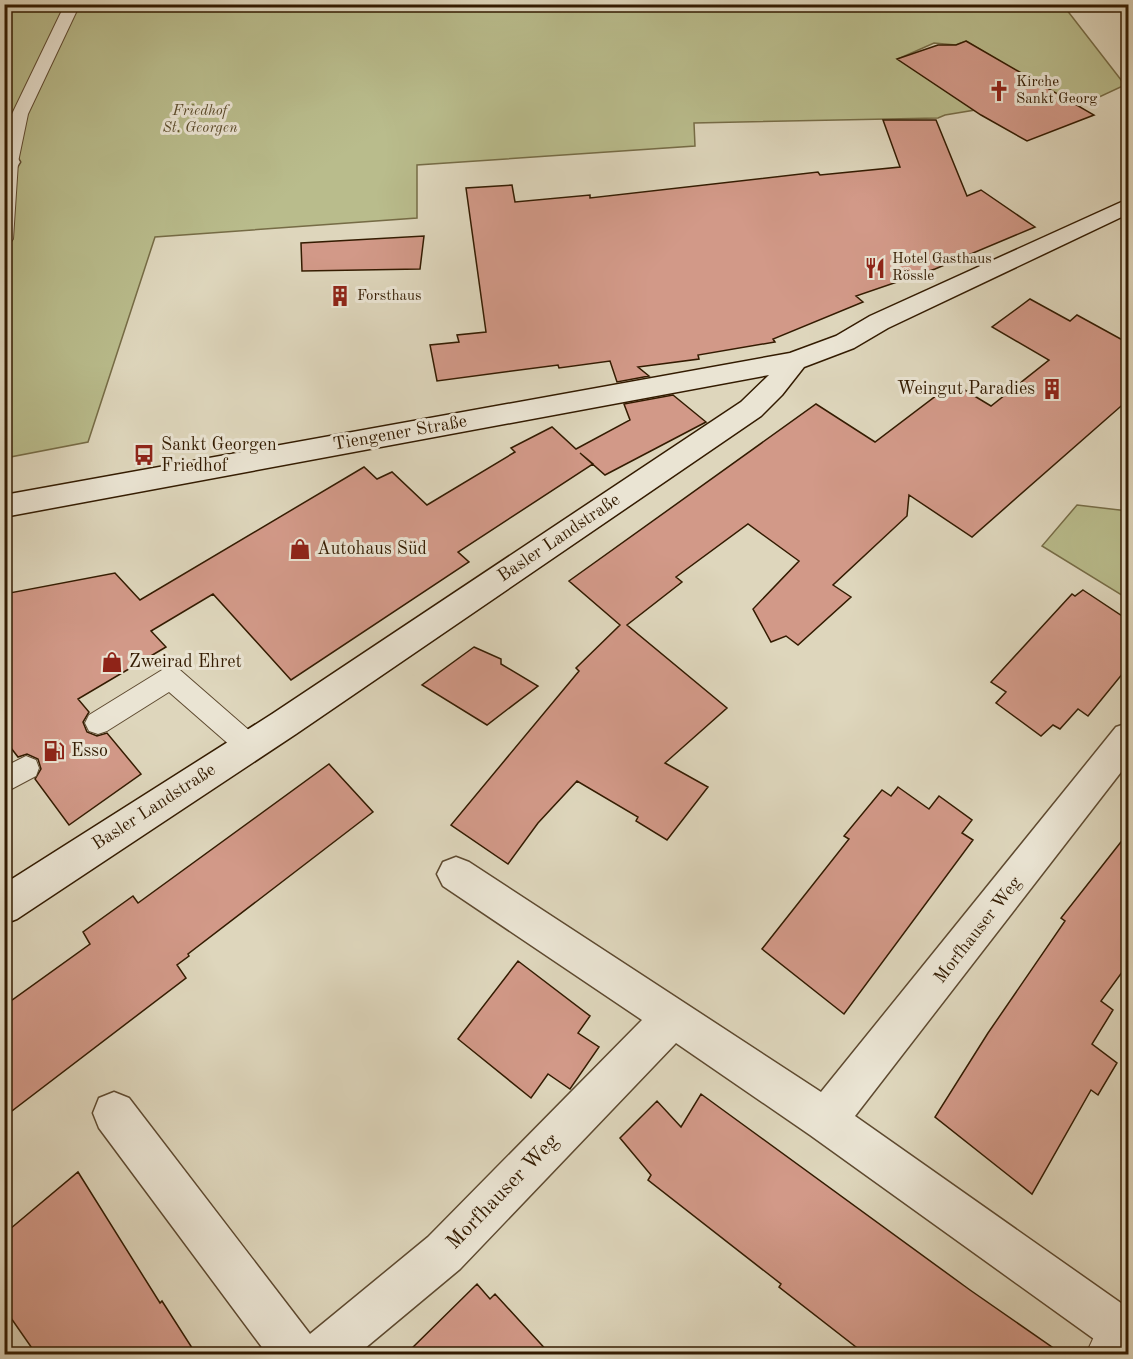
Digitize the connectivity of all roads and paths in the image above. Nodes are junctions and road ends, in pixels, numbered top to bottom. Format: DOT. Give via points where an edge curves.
graph roads {
  1 [pos="73,4"];
  2 [pos="7,162"];
  3 [pos="1128,206"];
  4 [pos="4,239"];
  5 [pos="795,361"];
  6 [pos="4,506"];
  7 [pos="98,723"];
  8 [pos="1128,738"];
  9 [pos="249,746"];
  10 [pos="456,873"];
  11 [pos="4,906"];
  12 [pos="673,1017"];
  13 [pos="114,1113"];
  14 [pos="825,1120"];
  15 [pos="1110,1341"];
  16 [pos="296,1354"];
  17 [pos="322,1354"];
  1 -- 2 [label="lane" via="20,114"];
  2 -- 4 [label="lane"];
  3 -- 5 [label="street, Basler Landstraße" via="879,322 845,342"];
  5 -- 6 [label="street, Tiengener Straße"];
  5 -- 9 [label="street, Basler Landstraße" via="751,409"];
  7 -- 9 [label="lane" via="171,678"];
  8 -- 14 [label="street, Morfhauser Weg"];
  9 -- 11 [label="street, Basler Landstraße"];
  10 -- 12 [label="street"];
  12 -- 14 [label="street"];
  12 -- 17 [label="street, Morfhauser Weg" via="444,1253"];
  13 -- 16 [label="street"];
  14 -- 15 [label="street"];
}
